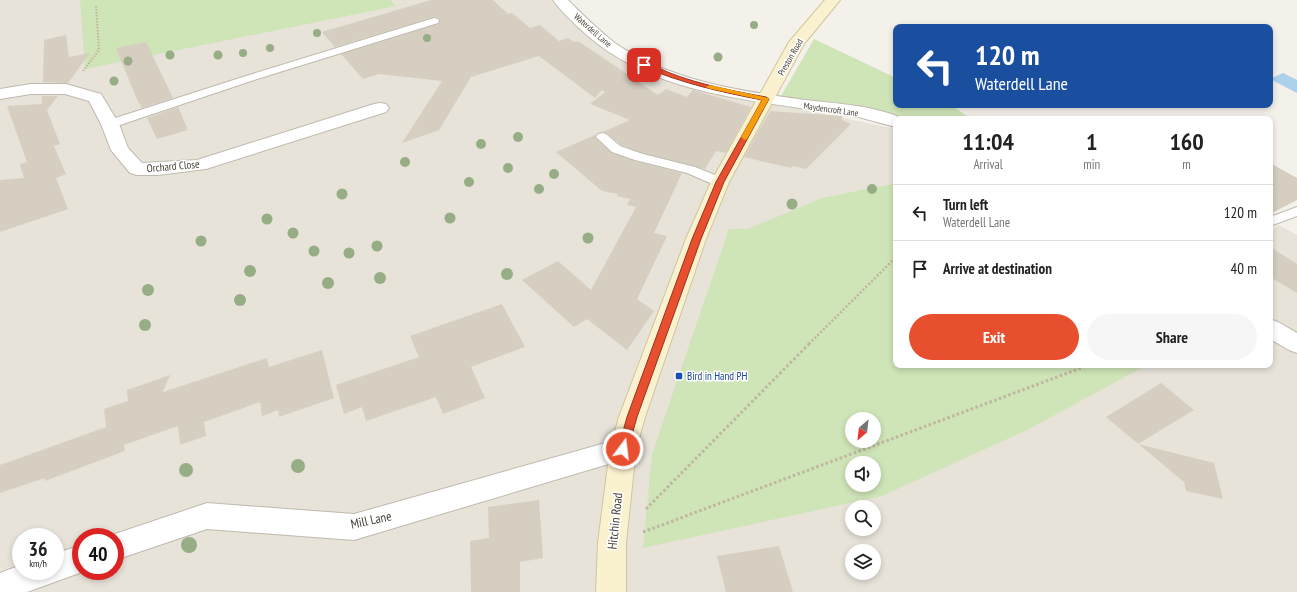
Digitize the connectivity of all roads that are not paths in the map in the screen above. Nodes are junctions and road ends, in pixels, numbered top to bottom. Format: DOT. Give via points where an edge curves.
graph roads {
  1 [pos="560,0"];
  2 [pos="833,0"];
  3 [pos="434,21"];
  4 [pos="0,94"];
  5 [pos="766,99"];
  6 [pos="380,108"];
  7 [pos="893,121"];
  8 [pos="110,124"];
  9 [pos="602,137"];
  10 [pos="720,182"];
  11 [pos="1297,211"];
  12 [pos="1273,221"];
  13 [pos="1273,330"];
  14 [pos="1297,344"];
  15 [pos="623,449"];
  16 [pos="124,544"];
  17 [pos="20,580"];
  18 [pos="0,587"];
  19 [pos="611,592"];
  1 -- 5 [label="street, Waterdell Lane" via="619,53 669,75 719,90"];
  2 -- 5 [label="street, Preston Road" via="797,42"];
  3 -- 8 [label="lane"];
  4 -- 8 [label="street, Orchard Close" via="30,89 66,89 95,98"];
  5 -- 7 [label="street, Maydencroft Lane" via="878,115"];
  5 -- 10 [label="street, Preston Road"];
  6 -- 8 [label="street, Orchard Close" via="199,165 158,169 137,169 120,150"];
  9 -- 10 [label="lane" via="616,149 691,170"];
  10 -- 15 [label="street, Hitchin Road" via="696,239 632,417"];
  11 -- 12 [label="lane"];
  13 -- 14 [label="street"];
  15 -- 16 [label="street, Mill Lane" via="354,527 207,516"];
  15 -- 19 [label="street, Hitchin Road" via="612,543"];
  17 -- 18 [label="street"];
}
